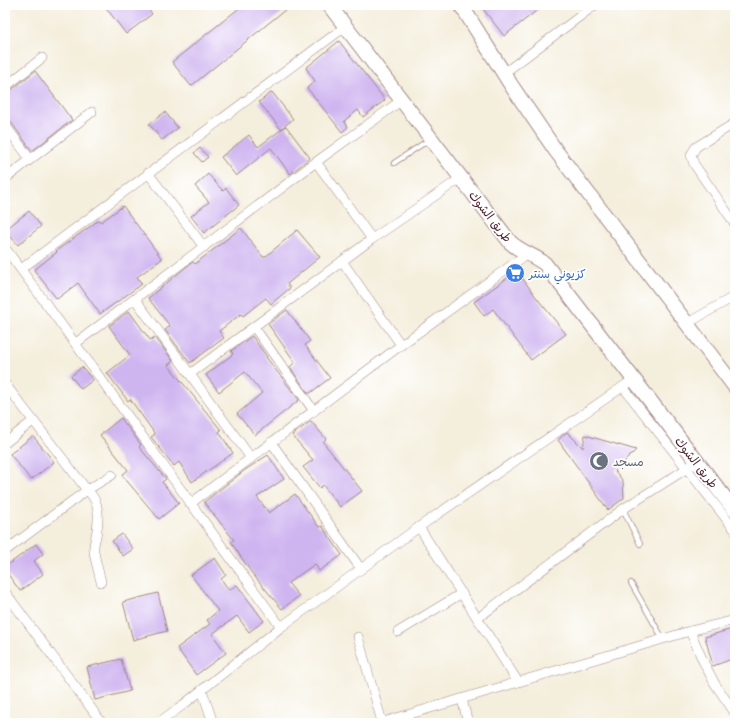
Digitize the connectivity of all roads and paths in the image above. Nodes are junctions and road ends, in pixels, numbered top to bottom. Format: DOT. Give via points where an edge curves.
graph roads {
  1 [pos="329,5"];
  2 [pos="461,5"];
  3 [pos="595,5"];
  4 [pos="346,26"];
  5 [pos="42,58"];
  6 [pos="504,74"];
  7 [pos="5,86"];
  8 [pos="402,100"];
  9 [pos="92,112"];
  10 [pos="735,123"];
  11 [pos="5,125"];
  12 [pos="431,138"];
  13 [pos="30,159"];
  14 [pos="316,162"];
  15 [pos="394,163"];
  16 [pos="148,173"];
  17 [pos="461,178"];
  18 [pos="5,179"];
  19 [pos="731,211"];
  20 [pos="735,224"];
  21 [pos="372,239"];
  22 [pos="204,247"];
  23 [pos="5,248"];
  24 [pos="527,254"];
  25 [pos="342,262"];
  26 [pos="21,269"];
  27 [pos="735,296"];
  28 [pos="135,299"];
  29 [pos="686,324"];
  30 [pos="254,326"];
  31 [pos="76,343"];
  32 [pos="401,346"];
  33 [pos="190,374"];
  34 [pos="628,383"];
  35 [pos="5,384"];
  36 [pos="735,387"];
  37 [pos="314,411"];
  38 [pos="33,421"];
  39 [pos="271,442"];
  40 [pos="5,443"];
  41 [pos="251,458"];
  42 [pos="692,466"];
  43 [pos="112,475"];
  44 [pos="87,490"];
  45 [pos="190,504"];
  46 [pos="623,509"];
  47 [pos="735,511"];
  48 [pos="419,527"];
  49 [pos="735,530"];
  50 [pos="640,544"];
  51 [pos="5,551"];
  52 [pos="361,569"];
  53 [pos="101,582"];
  54 [pos="631,583"];
  55 [pos="5,592"];
  56 [pos="462,593"];
  57 [pos="478,618"];
  58 [pos="735,620"];
  59 [pos="281,628"];
  60 [pos="690,631"];
  61 [pos="398,632"];
  62 [pos="358,637"];
  63 [pos="663,639"];
  64 [pos="518,682"];
  65 [pos="202,690"];
  66 [pos="462,699"];
  67 [pos="735,713"];
  68 [pos="102,723"];
  69 [pos="158,723"];
  70 [pos="213,723"];
  71 [pos="381,723"];
  72 [pos="468,723"];
  1 -- 4 [label="main road, طريق الشوك"];
  2 -- 6 [label="main road"];
  3 -- 6 [label="street"];
  4 -- 8 [label="main road, طريق الشوك"];
  4 -- 16 [label="street"];
  5 -- 7 [label="street"];
  6 -- 29 [label="main road" via="556,151"];
  8 -- 12 [label="main road, طريق الشوك"];
  8 -- 14 [label="street"];
  9 -- 13 [label="street"];
  10 -- 19 [label="street" via="696,147 691,155 694,164"];
  11 -- 13 [label="street"];
  12 -- 15 [label="lane"];
  12 -- 17 [label="main road, طريق الشوك"];
  13 -- 18 [label="street"];
  14 -- 21 [label="street"];
  14 -- 22 [label="street"];
  16 -- 22 [label="street"];
  16 -- 26 [label="street"];
  17 -- 21 [label="street"];
  17 -- 24 [label="main road, طريق الشوك" via="510,242"];
  19 -- 20 [label="street"];
  21 -- 25 [label="street"];
  22 -- 28 [label="street"];
  23 -- 26 [label="street"];
  24 -- 32 [label="street"];
  24 -- 34 [label="main road, طريق الشوك" via="545,264"];
  25 -- 30 [label="street"];
  25 -- 32 [label="street"];
  26 -- 31 [label="street"];
  27 -- 29 [label="street"];
  28 -- 31 [label="street"];
  28 -- 33 [label="street"];
  29 -- 36 [label="main road"];
  30 -- 33 [label="street"];
  30 -- 37 [label="street"];
  31 -- 45 [label="street"];
  32 -- 37 [label="street"];
  33 -- 41 [label="street"];
  34 -- 42 [label="main road, طريق الشوك"];
  34 -- 48 [label="street"];
  35 -- 38 [label="street"];
  37 -- 39 [label="street"];
  38 -- 40 [label="street"];
  38 -- 44 [label="street"];
  39 -- 41 [label="street"];
  39 -- 52 [label="street"];
  41 -- 45 [label="street"];
  42 -- 46 [label="street"];
  42 -- 47 [label="main road, طريق الشوك"];
  42 -- 49 [label="street"];
  43 -- 44 [label="street"];
  44 -- 51 [label="street"];
  44 -- 53 [label="street" via="97,503 98,526 93,550"];
  45 -- 59 [label="street"];
  46 -- 50 [label="lane"];
  46 -- 57 [label="street"];
  48 -- 52 [label="street"];
  48 -- 56 [label="street"];
  52 -- 59 [label="street"];
  54 -- 63 [label="lane"];
  55 -- 68 [label="street"];
  56 -- 57 [label="street"];
  56 -- 61 [label="street"];
  57 -- 64 [label="street"];
  58 -- 60 [label="street"];
  59 -- 65 [label="street"];
  60 -- 63 [label="street"];
  60 -- 67 [label="street" via="715,684"];
  62 -- 71 [label="street"];
  63 -- 64 [label="street"];
  64 -- 66 [label="street"];
  65 -- 69 [label="street"];
  65 -- 70 [label="street"];
  66 -- 71 [label="street"];
  66 -- 72 [label="street"];
}
